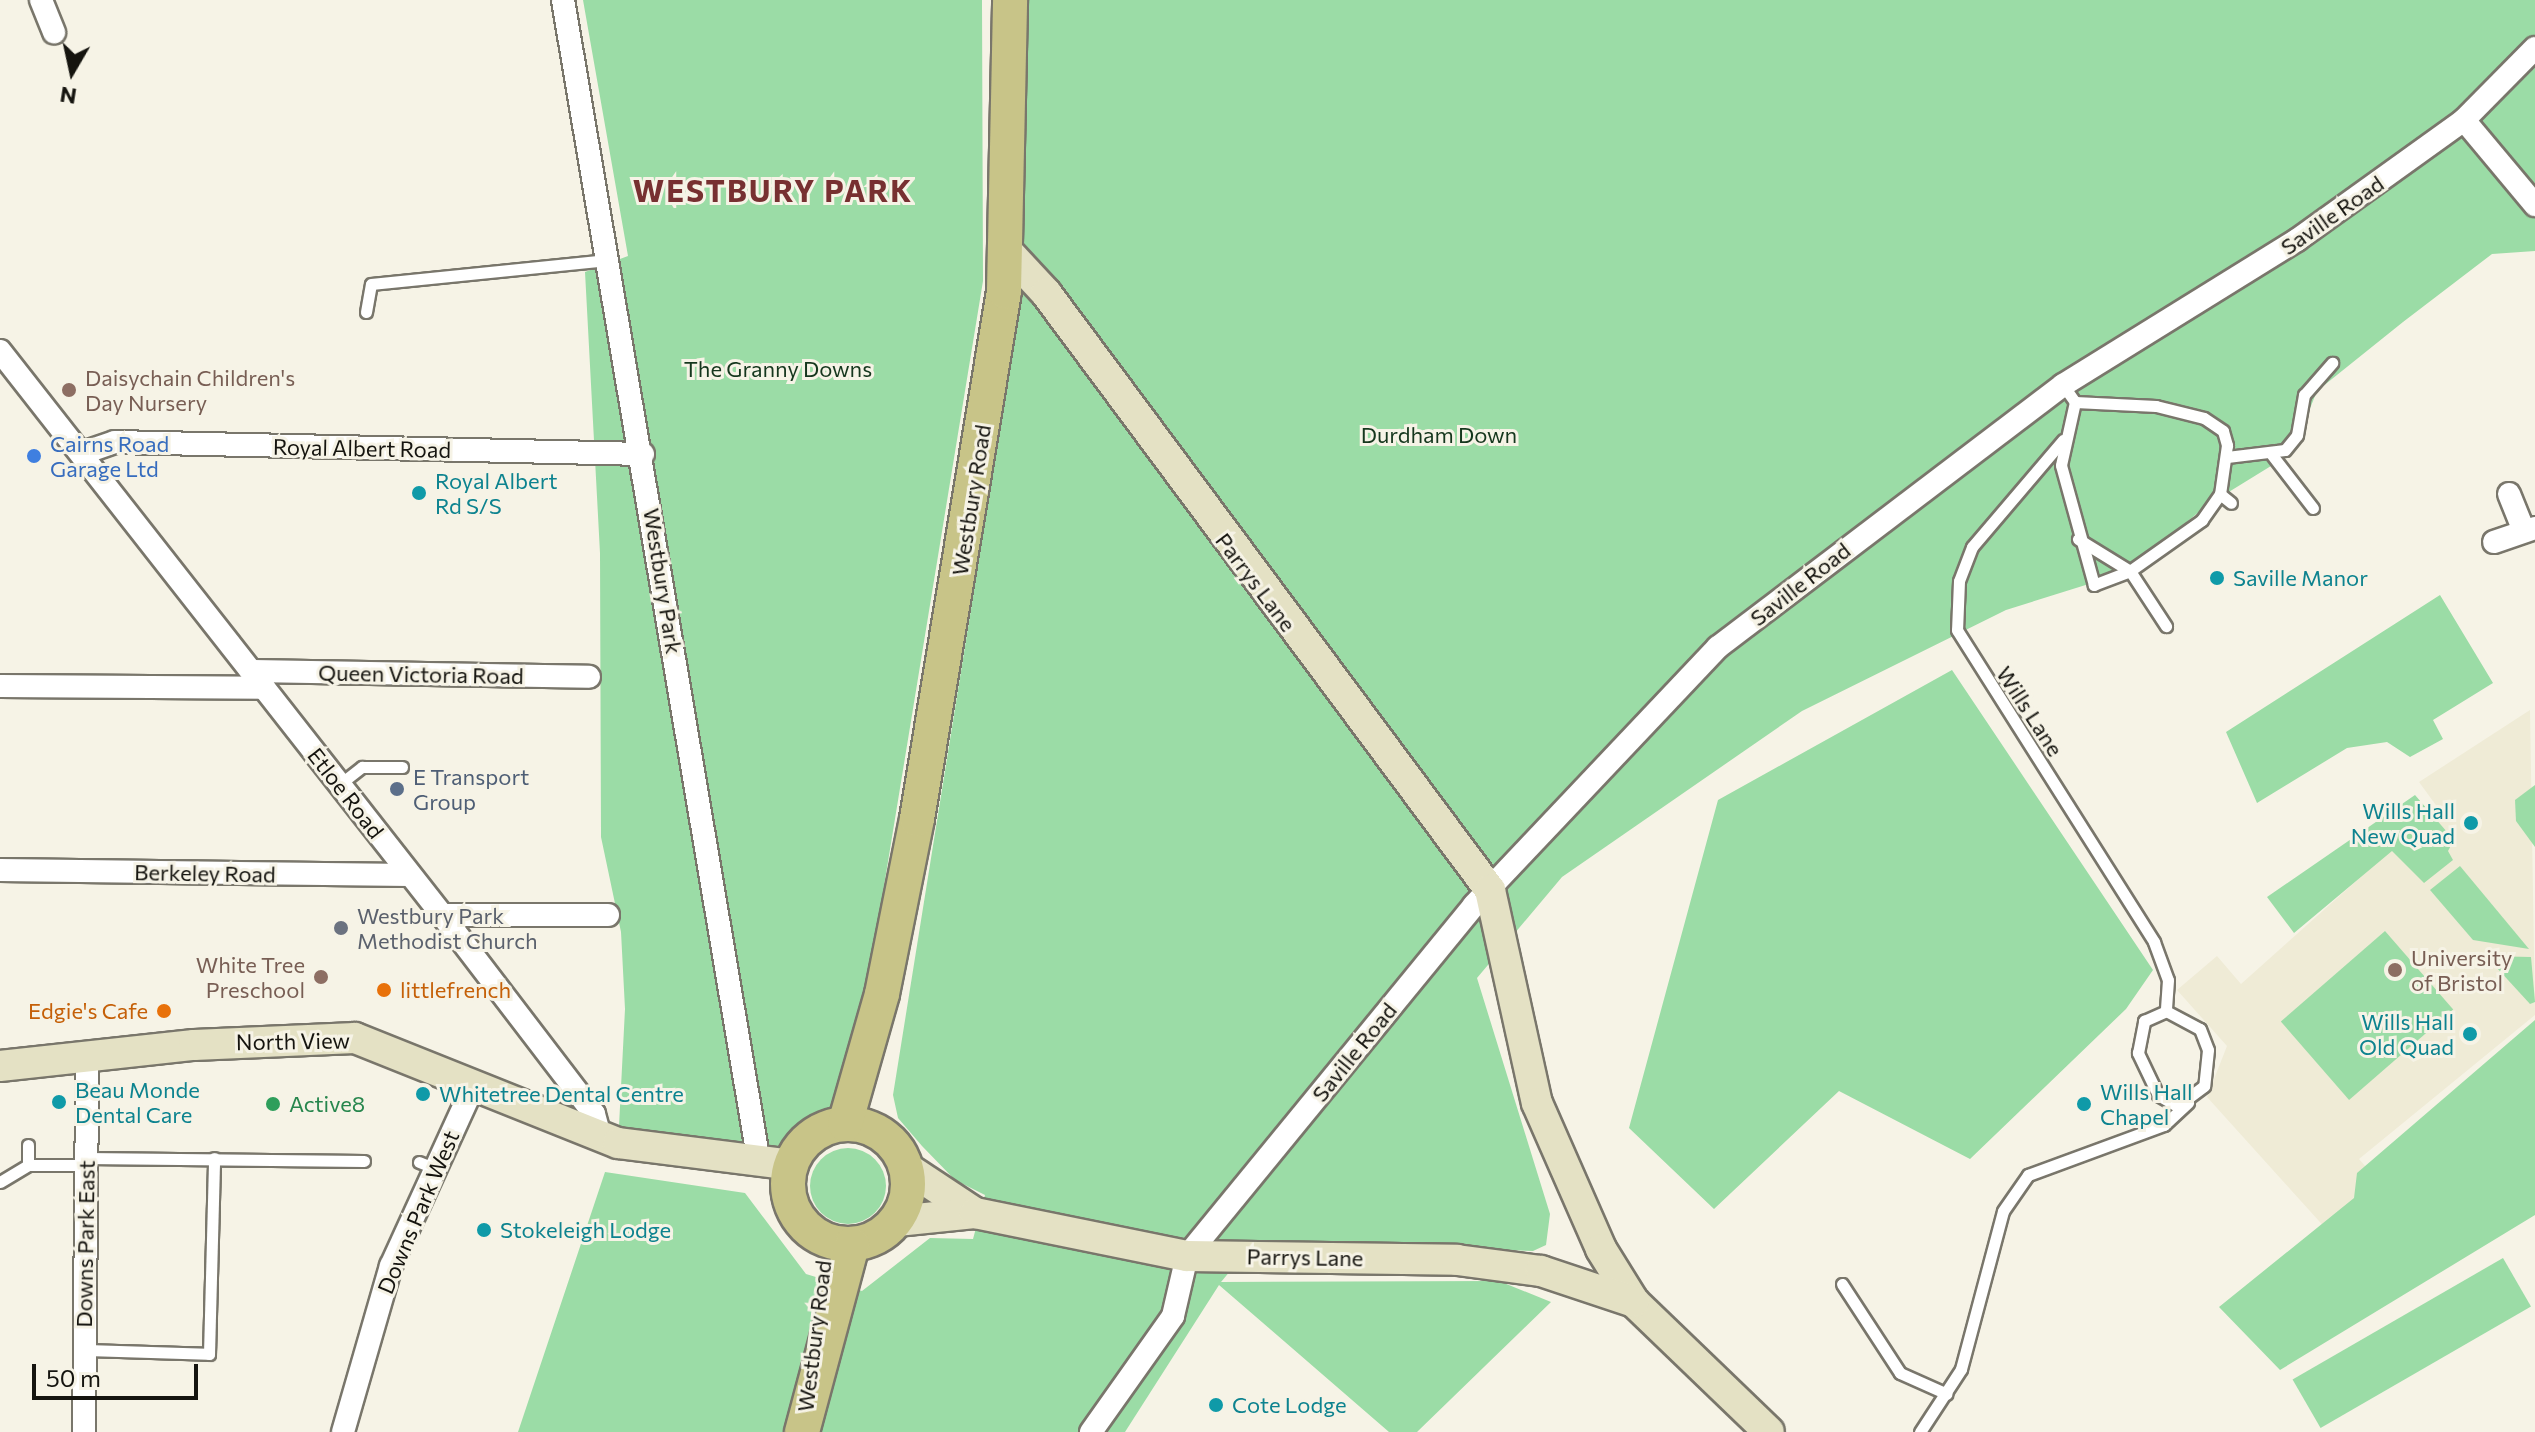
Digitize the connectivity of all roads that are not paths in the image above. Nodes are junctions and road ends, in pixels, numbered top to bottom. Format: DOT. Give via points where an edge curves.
graph roads {
  1 [pos="41,0"];
  2 [pos="563,0"];
  3 [pos="1010,0"];
  4 [pos="54,32"];
  5 [pos="2535,48"];
  6 [pos="2464,120"];
  7 [pos="2535,205"];
  8 [pos="1007,251"];
  9 [pos="608,260"];
  10 [pos="1004,291"];
  11 [pos="1046,293"];
  12 [pos="366,312"];
  13 [pos="0,351"];
  14 [pos="2332,363"];
  15 [pos="2069,394"];
  16 [pos="2063,440"];
  17 [pos="83,453"];
  18 [pos="643,454"];
  19 [pos="2272,455"];
  20 [pos="2227,457"];
  21 [pos="2220,494"];
  22 [pos="2509,494"];
  23 [pos="2231,503"];
  24 [pos="2313,508"];
  25 [pos="2530,530"];
  26 [pos="2077,539"];
  27 [pos="2494,542"];
  28 [pos="2130,571"];
  29 [pos="2166,626"];
  30 [pos="589,677"];
  31 [pos="259,679"];
  32 [pos="0,686"];
  33 [pos="402,767"];
  34 [pos="340,784"];
  35 [pos="0,870"];
  36 [pos="410,875"];
  37 [pos="1478,888"];
  38 [pos="442,915"];
  39 [pos="608,915"];
  40 [pos="2166,1011"];
  41 [pos="87,1057"];
  42 [pos="0,1066"];
  43 [pos="473,1087"];
  44 [pos="2188,1103"];
  45 [pos="859,1126"];
  46 [pos="600,1137"];
  47 [pos="28,1145"];
  48 [pos="214,1158"];
  49 [pos="364,1161"];
  50 [pos="86,1162"];
  51 [pos="28,1165"];
  52 [pos="907,1168"];
  53 [pos="779,1171"];
  54 [pos="0,1182"];
  55 [pos="975,1213"];
  56 [pos="897,1221"];
  57 [pos="839,1243"];
  58 [pos="1187,1256"];
  59 [pos="1842,1284"];
  60 [pos="1634,1302"];
  61 [pos="84,1350"];
  62 [pos="1947,1394"];
  63 [pos="84,1432"];
  64 [pos="343,1432"];
  65 [pos="802,1432"];
  66 [pos="1091,1432"];
  67 [pos="1769,1432"];
  68 [pos="1920,1432"];
  1 -- 4 [label="street"];
  2 -- 9 [label="street, Westbury Park"];
  3 -- 8 [label="main road, Westbury Road"];
  5 -- 6 [label="street, Saville Road"];
  6 -- 7 [label="street"];
  6 -- 15 [label="street, Saville Road"];
  8 -- 10 [label="main road, Westbury Road"];
  8 -- 11 [label="main road, Parrys Lane"];
  9 -- 12 [label="lane" via="371,284"];
  9 -- 18 [label="street, Westbury Park"];
  10 -- 11 [label="main road"];
  10 -- 45 [label="main road, Westbury Road"];
  11 -- 37 [label="main road, Parrys Lane"];
  13 -- 17 [label="street, Etloe Road"];
  14 -- 19 [label="lane" via="2304,395 2297,435"];
  15 -- 16 [label="lane"];
  15 -- 20 [label="lane" via="2204,418 2223,431"];
  15 -- 37 [label="street, Saville Road" via="1718,647"];
  16 -- 26 [label="lane" via="2064,494"];
  16 -- 40 [label="lane, Wills Lane" via="1972,547 1959,581 1957,630 2154,942 2168,980"];
  17 -- 18 [label="street, Royal Albert Road" via="115,442"];
  17 -- 31 [label="street, Etloe Road"];
  18 -- 53 [label="street, Westbury Park" via="752,1125"];
  19 -- 20 [label="lane"];
  19 -- 24 [label="lane"];
  20 -- 21 [label="lane"];
  21 -- 23 [label="lane"];
  21 -- 28 [label="lane" via="2202,520"];
  22 -- 25 [label="street"];
  25 -- 27 [label="street"];
  26 -- 28 [label="lane"];
  26 -- 28 [label="lane" via="2094,585"];
  28 -- 29 [label="lane"];
  30 -- 31 [label="street, Queen Victoria Road"];
  31 -- 32 [label="street, Queen Victoria Road"];
  31 -- 34 [label="street, Etloe Road"];
  33 -- 34 [label="lane" via="362,767"];
  34 -- 36 [label="street, Etloe Road"];
  35 -- 36 [label="street, Berkeley Road"];
  36 -- 38 [label="street, Etloe Road"];
  37 -- 58 [label="street, Saville Road"];
  37 -- 60 [label="main road, Parrys Lane" via="1537,1103 1601,1249"];
  38 -- 39 [label="street"];
  38 -- 46 [label="street, Etloe Road" via="594,1114"];
  40 -- 44 [label="lane" via="2200,1029 2208,1050 2208,1076"];
  40 -- 44 [label="lane" via="2144,1021 2138,1053 2158,1095 2177,1106"];
  41 -- 42 [label="main road, North View"];
  41 -- 43 [label="main road, North View" via="355,1038"];
  41 -- 50 [label="street, Downs Park East"];
  43 -- 46 [label="main road, North View"];
  43 -- 64 [label="street, Downs Park West" via="428,1165 391,1266"];
  44 -- 62 [label="lane" via="2164,1125 2028,1175 2003,1211 1961,1369"];
  45 -- 52 [label="main road" via="888,1138"];
  45 -- 53 [label="main road" via="812,1135"];
  46 -- 53 [label="main road, North View"];
  47 -- 51 [label="lane"];
  48 -- 49 [label="lane"];
  48 -- 50 [label="lane"];
  48 -- 61 [label="lane" via="209,1354"];
  50 -- 51 [label="lane"];
  50 -- 61 [label="street, Downs Park East"];
  51 -- 54 [label="lane"];
  52 -- 55 [label="main road, Parrys Lane"];
  52 -- 56 [label="main road" via="908,1196"];
  53 -- 57 [label="main road" via="799,1219"];
  55 -- 56 [label="main road, Parrys Lane"];
  55 -- 58 [label="main road, Parrys Lane"];
  56 -- 57 [label="main road"];
  57 -- 65 [label="main road, Westbury Road"];
  58 -- 60 [label="main road, Parrys Lane" via="1457,1260 1541,1271"];
  58 -- 66 [label="street" via="1173,1316"];
  59 -- 62 [label="lane" via="1900,1373"];
  60 -- 67 [label="main road, Parrys Lane"];
  61 -- 63 [label="street, Downs Park East"];
  62 -- 68 [label="lane"];
}
